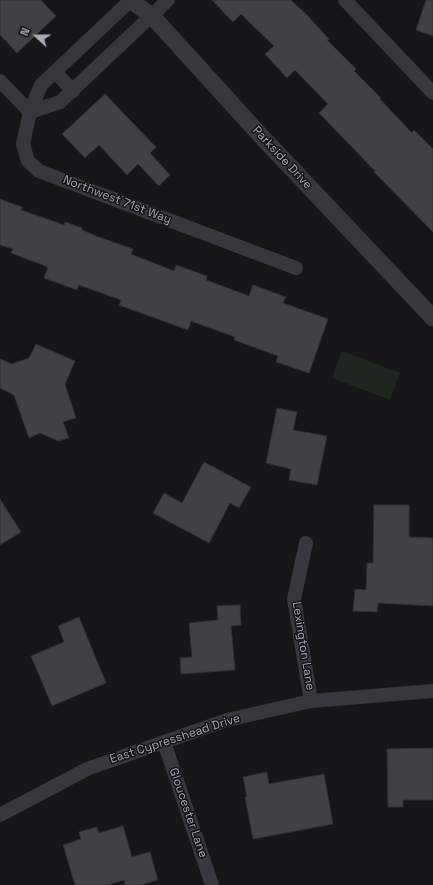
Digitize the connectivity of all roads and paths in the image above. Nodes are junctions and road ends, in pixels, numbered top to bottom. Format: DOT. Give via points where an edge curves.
graph roads {
  1 [pos="130,0"];
  2 [pos="168,0"];
  3 [pos="345,0"];
  4 [pos="152,16"];
  5 [pos="55,72"];
  6 [pos="0,81"];
  7 [pos="72,91"];
  8 [pos="433,93"];
  9 [pos="30,112"];
  10 [pos="296,268"];
  11 [pos="433,318"];
  12 [pos="306,543"];
  13 [pos="433,691"];
  14 [pos="312,701"];
  15 [pos="164,742"];
  16 [pos="0,815"];
  17 [pos="212,885"];
  1 -- 4 [label="street, Parkside Drive"];
  1 -- 5 [label="street, Northwest 71st Way"];
  2 -- 4 [label="street"];
  3 -- 8 [label="street"];
  4 -- 7 [label="street"];
  4 -- 11 [label="street, Parkside Drive"];
  5 -- 7 [label="street"];
  5 -- 9 [label="street, Northwest 71st Way" via="41,86"];
  6 -- 9 [label="street"];
  7 -- 9 [label="street" via="60,102"];
  9 -- 10 [label="street, Northwest 71st Way" via="23,144 28,161 39,171"];
  12 -- 14 [label="street, Lexington Lane" via="294,600"];
  13 -- 14 [label="street, East Cypresshead Drive"];
  14 -- 15 [label="street, East Cypresshead Drive" via="227,720"];
  15 -- 16 [label="street, East Cypresshead Drive" via="87,769"];
  15 -- 17 [label="street, Gloucester Lane"];
}
